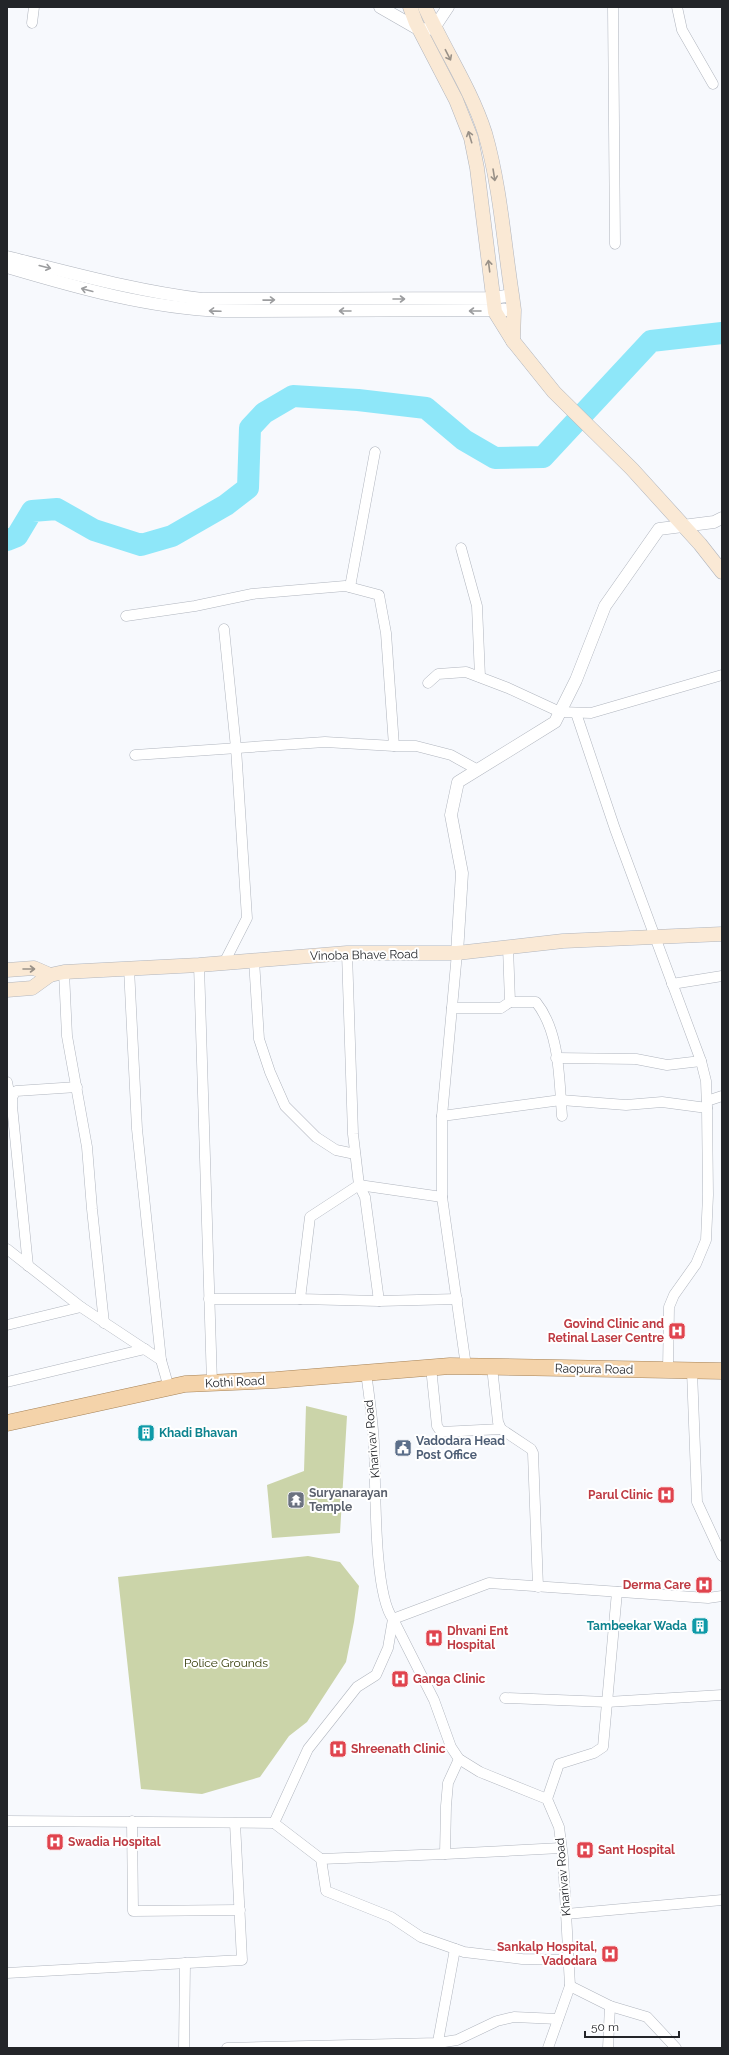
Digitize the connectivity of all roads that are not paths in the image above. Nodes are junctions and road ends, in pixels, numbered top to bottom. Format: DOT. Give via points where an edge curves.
graph roads {
  1 [pos="34,7"];
  2 [pos="380,7"];
  3 [pos="448,7"];
  4 [pos="613,7"];
  5 [pos="677,7"];
  6 [pos="408,8"];
  7 [pos="426,9"];
  8 [pos="32,23"];
  9 [pos="434,28"];
  10 [pos="420,30"];
  11 [pos="713,84"];
  12 [pos="615,244"];
  13 [pos="7,257"];
  14 [pos="7,267"];
  15 [pos="512,296"];
  16 [pos="185,303"];
  17 [pos="494,305"];
  18 [pos="514,310"];
  19 [pos="513,341"];
  20 [pos="375,452"];
  21 [pos="722,518"];
  22 [pos="684,526"];
  23 [pos="461,548"];
  24 [pos="722,572"];
  25 [pos="350,587"];
  26 [pos="126,616"];
  27 [pos="224,629"];
  28 [pos="722,675"];
  29 [pos="480,677"];
  30 [pos="428,683"];
  31 [pos="560,712"];
  32 [pos="576,713"];
  33 [pos="394,746"];
  34 [pos="236,748"];
  35 [pos="135,755"];
  36 [pos="478,770"];
  37 [pos="722,934"];
  38 [pos="655,937"];
  39 [pos="508,947"];
  40 [pos="347,953"];
  41 [pos="458,953"];
  42 [pos="254,960"];
  43 [pos="224,963"];
  44 [pos="199,965"];
  45 [pos="129,968"];
  46 [pos="7,970"];
  47 [pos="64,972"];
  48 [pos="50,974"];
  49 [pos="722,976"];
  50 [pos="672,984"];
  51 [pos="7,990"];
  52 [pos="510,1002"];
  53 [pos="452,1008"];
  54 [pos="556,1058"];
  55 [pos="701,1061"];
  56 [pos="7,1082"];
  57 [pos="77,1087"];
  58 [pos="722,1096"];
  59 [pos="561,1100"];
  60 [pos="707,1104"];
  61 [pos="12,1106"];
  62 [pos="442,1116"];
  63 [pos="562,1116"];
  64 [pos="355,1154"];
  65 [pos="359,1185"];
  66 [pos="442,1196"];
  67 [pos="7,1249"];
  68 [pos="28,1266"];
  69 [pos="300,1299"];
  70 [pos="457,1299"];
  71 [pos="209,1300"];
  72 [pos="379,1301"];
  73 [pos="81,1307"];
  74 [pos="104,1323"];
  75 [pos="7,1325"];
  76 [pos="145,1349"];
  77 [pos="161,1360"];
  78 [pos="466,1366"];
  79 [pos="492,1366"];
  80 [pos="431,1367"];
  81 [pos="668,1370"];
  82 [pos="692,1371"];
  83 [pos="722,1371"];
  84 [pos="366,1372"];
  85 [pos="7,1382"];
  86 [pos="212,1383"];
  87 [pos="170,1388"];
  88 [pos="7,1423"];
  89 [pos="501,1428"];
  90 [pos="722,1556"];
  91 [pos="538,1587"];
  92 [pos="617,1592"];
  93 [pos="722,1596"];
  94 [pos="393,1619"];
  95 [pos="722,1695"];
  96 [pos="505,1698"];
  97 [pos="607,1702"];
  98 [pos="458,1759"];
  99 [pos="547,1799"];
  100 [pos="7,1821"];
  101 [pos="132,1821"];
  102 [pos="235,1823"];
  103 [pos="274,1823"];
  104 [pos="561,1848"];
  105 [pos="445,1854"];
  106 [pos="321,1859"];
  107 [pos="722,1900"];
  108 [pos="240,1910"];
  109 [pos="566,1914"];
  110 [pos="455,1949"];
  111 [pos="569,1960"];
  112 [pos="185,1964"];
  113 [pos="7,1973"];
  114 [pos="570,1986"];
  115 [pos="610,2006"];
  116 [pos="558,2019"];
  117 [pos="438,2045"];
  118 [pos="184,2048"];
  119 [pos="227,2048"];
  120 [pos="548,2048"];
  121 [pos="608,2048"];
  122 [pos="676,2048"];
  1 -- 8 [label="street"];
  2 -- 10 [label="street"];
  3 -- 7 [label="street"];
  3 -- 9 [label="street"];
  4 -- 12 [label="street"];
  5 -- 11 [label="street" via="682,30"];
  6 -- 7 [label="street"];
  6 -- 10 [label="main road"];
  7 -- 9 [label="main road"];
  9 -- 10 [label="street"];
  9 -- 15 [label="main road, one-way" via="473,103 485,133 493,169"];
  17 -- 10 [label="main road, one-way" via="471,138 456,100"];
  13 -- 16 [label="street, one-way"];
  16 -- 14 [label="street, one-way" via="128,300"];
  15 -- 17 [label="street"];
  15 -- 18 [label="main road"];
  16 -- 17 [label="street" via="222,311"];
  17 -- 18 [label="street"];
  17 -- 19 [label="main road"];
  18 -- 19 [label="main road"];
  19 -- 22 [label="main road" via="554,392"];
  20 -- 25 [label="street"];
  21 -- 22 [label="street" via="714,522"];
  22 -- 24 [label="main road"];
  22 -- 31 [label="street" via="659,529 605,606 576,680"];
  23 -- 29 [label="street" via="477,606"];
  25 -- 26 [label="street" via="252,594 195,606"];
  25 -- 33 [label="street" via="379,596 386,633"];
  27 -- 34 [label="street"];
  28 -- 32 [label="street" via="591,713"];
  29 -- 30 [label="street" via="466,672 438,674"];
  29 -- 31 [label="street"];
  31 -- 32 [label="street"];
  31 -- 36 [label="street" via="555,722"];
  32 -- 38 [label="street"];
  33 -- 34 [label="street" via="325,742"];
  33 -- 36 [label="street" via="416,746 451,755"];
  34 -- 35 [label="street"];
  34 -- 43 [label="street" via="247,918"];
  36 -- 41 [label="street" via="458,782 451,815 462,873"];
  37 -- 38 [label="main road, Vinoba Bhave Road"];
  38 -- 39 [label="main road, Vinoba Bhave Road" via="564,941"];
  38 -- 50 [label="street"];
  39 -- 41 [label="main road, Vinoba Bhave Road"];
  39 -- 52 [label="street"];
  40 -- 41 [label="main road, Vinoba Bhave Road"];
  40 -- 42 [label="main road, Vinoba Bhave Road"];
  40 -- 64 [label="street"];
  41 -- 53 [label="street"];
  42 -- 43 [label="main road, Vinoba Bhave Road"];
  42 -- 64 [label="street" via="259,1038 285,1106 316,1137 336,1150"];
  43 -- 44 [label="main road, Vinoba Bhave Road"];
  44 -- 45 [label="main road, Vinoba Bhave Road"];
  44 -- 71 [label="street"];
  45 -- 47 [label="main road, Vinoba Bhave Road"];
  45 -- 77 [label="street" via="137,1129"];
  46 -- 48 [label="main road, Vinoba Bhave Road, one-way" via="34,968"];
  47 -- 48 [label="main road, Vinoba Bhave Road"];
  47 -- 57 [label="street" via="67,1036"];
  48 -- 51 [label="main road" via="32,988"];
  49 -- 50 [label="street"];
  50 -- 55 [label="street"];
  52 -- 53 [label="street" via="501,1008"];
  52 -- 54 [label="street" via="536,1002 547,1019"];
  53 -- 62 [label="street"];
  54 -- 55 [label="street" via="636,1059 667,1065"];
  54 -- 59 [label="street"];
  55 -- 60 [label="street" via="706,1081"];
  56 -- 61 [label="street"];
  57 -- 61 [label="street" via="16,1091 12,1097"];
  57 -- 74 [label="street" via="87,1147"];
  58 -- 60 [label="street"];
  59 -- 60 [label="street" via="626,1105 662,1102"];
  59 -- 62 [label="street"];
  59 -- 63 [label="street"];
  60 -- 81 [label="street" via="706,1240 696,1264 674,1295 669,1307"];
  61 -- 68 [label="street"];
  62 -- 66 [label="street"];
  64 -- 65 [label="street"];
  65 -- 66 [label="street"];
  65 -- 69 [label="street" via="310,1217"];
  65 -- 72 [label="street" via="365,1197"];
  66 -- 70 [label="street"];
  67 -- 68 [label="street"];
  68 -- 73 [label="street"];
  69 -- 71 [label="street"];
  69 -- 72 [label="street"];
  70 -- 72 [label="street"];
  70 -- 78 [label="street"];
  71 -- 86 [label="street"];
  73 -- 74 [label="street"];
  73 -- 75 [label="street"];
  74 -- 76 [label="street"];
  76 -- 77 [label="street"];
  76 -- 85 [label="street"];
  77 -- 87 [label="street"];
  78 -- 79 [label="main road, Raopura Road"];
  78 -- 80 [label="main road, Kothi Road"];
  79 -- 81 [label="main road, Raopura Road"];
  79 -- 89 [label="street" via="498,1422"];
  80 -- 84 [label="main road, Kothi Road"];
  80 -- 89 [label="street" via="437,1426 441,1432"];
  81 -- 82 [label="main road, Raopura Road"];
  82 -- 83 [label="main road, Raopura Road"];
  82 -- 90 [label="street" via="697,1502"];
  84 -- 86 [label="main road, Kothi Road"];
  84 -- 94 [label="street, Kharivav Road" via="374,1435 379,1562 387,1612"];
  86 -- 87 [label="main road, Kothi Road" via="185,1384"];
  87 -- 88 [label="main road, Kothi Road"];
  89 -- 91 [label="street" via="531,1449 533,1454"];
  91 -- 92 [label="street"];
  91 -- 94 [label="street" via="489,1583"];
  92 -- 93 [label="street" via="708,1598"];
  92 -- 97 [label="street"];
  94 -- 98 [label="street, Kharivav Road" via="434,1700"];
  94 -- 103 [label="street" via="388,1648 376,1675 357,1687 308,1748"];
  95 -- 97 [label="street"];
  96 -- 97 [label="street"];
  97 -- 99 [label="street" via="603,1747 594,1753 560,1764"];
  98 -- 99 [label="street" via="485,1775"];
  98 -- 105 [label="street" via="448,1783"];
  99 -- 104 [label="street, Kharivav Road" via="558,1827"];
  100 -- 101 [label="street"];
  101 -- 102 [label="street"];
  101 -- 108 [label="street" via="133,1911"];
  102 -- 103 [label="street"];
  102 -- 108 [label="street"];
  103 -- 106 [label="street"];
  104 -- 105 [label="street"];
  104 -- 109 [label="street, Kharivav Road"];
  105 -- 106 [label="street"];
  106 -- 110 [label="street" via="326,1891 391,1917 422,1937"];
  107 -- 109 [label="street"];
  108 -- 112 [label="street" via="242,1960"];
  109 -- 111 [label="street, Kharivav Road"];
  110 -- 111 [label="street" via="522,1959"];
  110 -- 117 [label="street"];
  111 -- 114 [label="street, Kharivav Road"];
  112 -- 113 [label="street"];
  112 -- 118 [label="street"];
  114 -- 115 [label="street"];
  114 -- 116 [label="street, Kharivav Road"];
  115 -- 121 [label="street"];
  115 -- 122 [label="street" via="647,2017"];
  116 -- 117 [label="street" via="503,2020 457,2040"];
  116 -- 120 [label="street, Kharivav Road"];
  117 -- 119 [label="street"];
}
